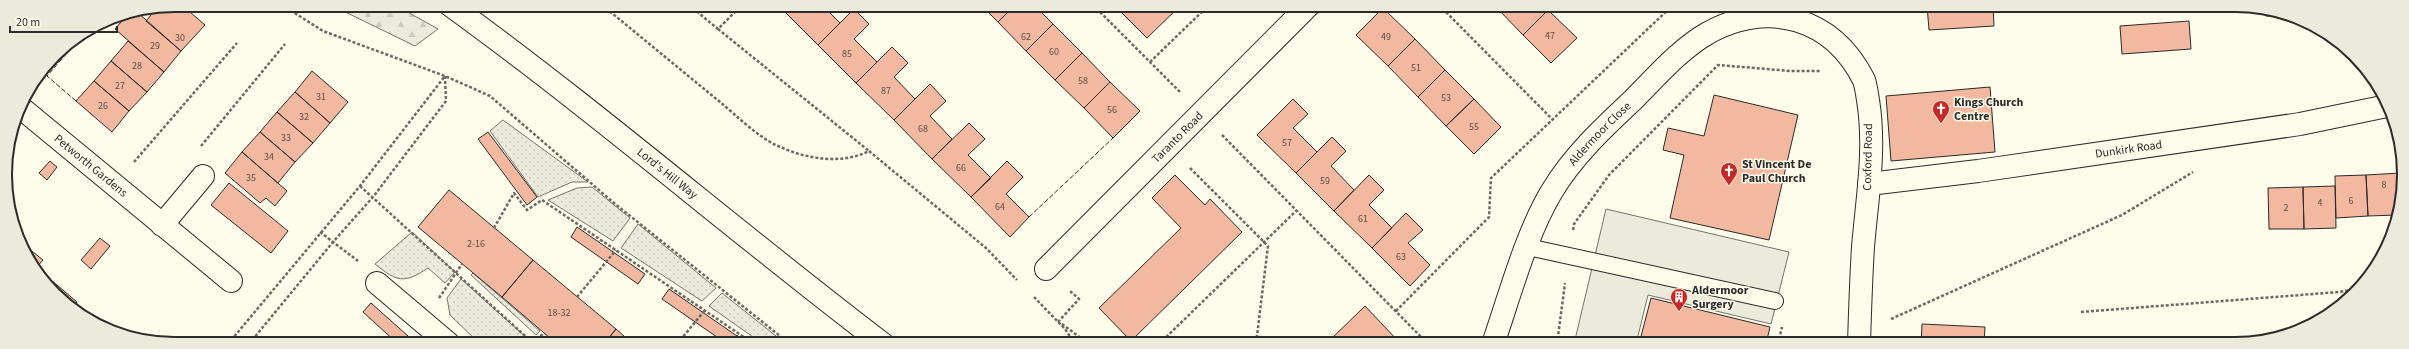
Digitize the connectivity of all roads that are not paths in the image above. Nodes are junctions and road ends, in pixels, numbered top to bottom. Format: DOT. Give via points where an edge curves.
graph roads {
  1 [pos="460,12"];
  2 [pos="1302,12"];
  3 [pos="1798,12"];
  4 [pos="2382,107"];
  5 [pos="25,111"];
  6 [pos="203,176"];
  7 [pos="1869,184"];
  8 [pos="162,225"];
  9 [pos="1528,247"];
  10 [pos="1046,269"];
  11 [pos="231,281"];
  12 [pos="377,282"];
  13 [pos="1775,301"];
  14 [pos="441,337"];
  15 [pos="874,337"];
  16 [pos="1496,337"];
  17 [pos="1860,337"];
  1 -- 15 [label="street, Lord's Hill Way" via="540,70 795,277"];
  2 -- 10 [label="street, Taranto Road"];
  3 -- 7 [label="street, Coxford Road" via="1833,40 1864,81 1869,111"];
  3 -- 9 [label="street, Aldermoor Close" via="1751,16 1707,33 1686,49 1603,128 1571,165 1552,191"];
  4 -- 7 [label="street, Dunkirk Road" via="2293,125 1978,171"];
  5 -- 8 [label="street, Petworth Gardens"];
  6 -- 8 [label="street"];
  7 -- 17 [label="street, Coxford Road" via="1863,249"];
  8 -- 11 [label="street, Petworth Gardens"];
  9 -- 13 [label="lane"];
  9 -- 16 [label="street, Aldermoor Close"];
  12 -- 14 [label="street"];
}
